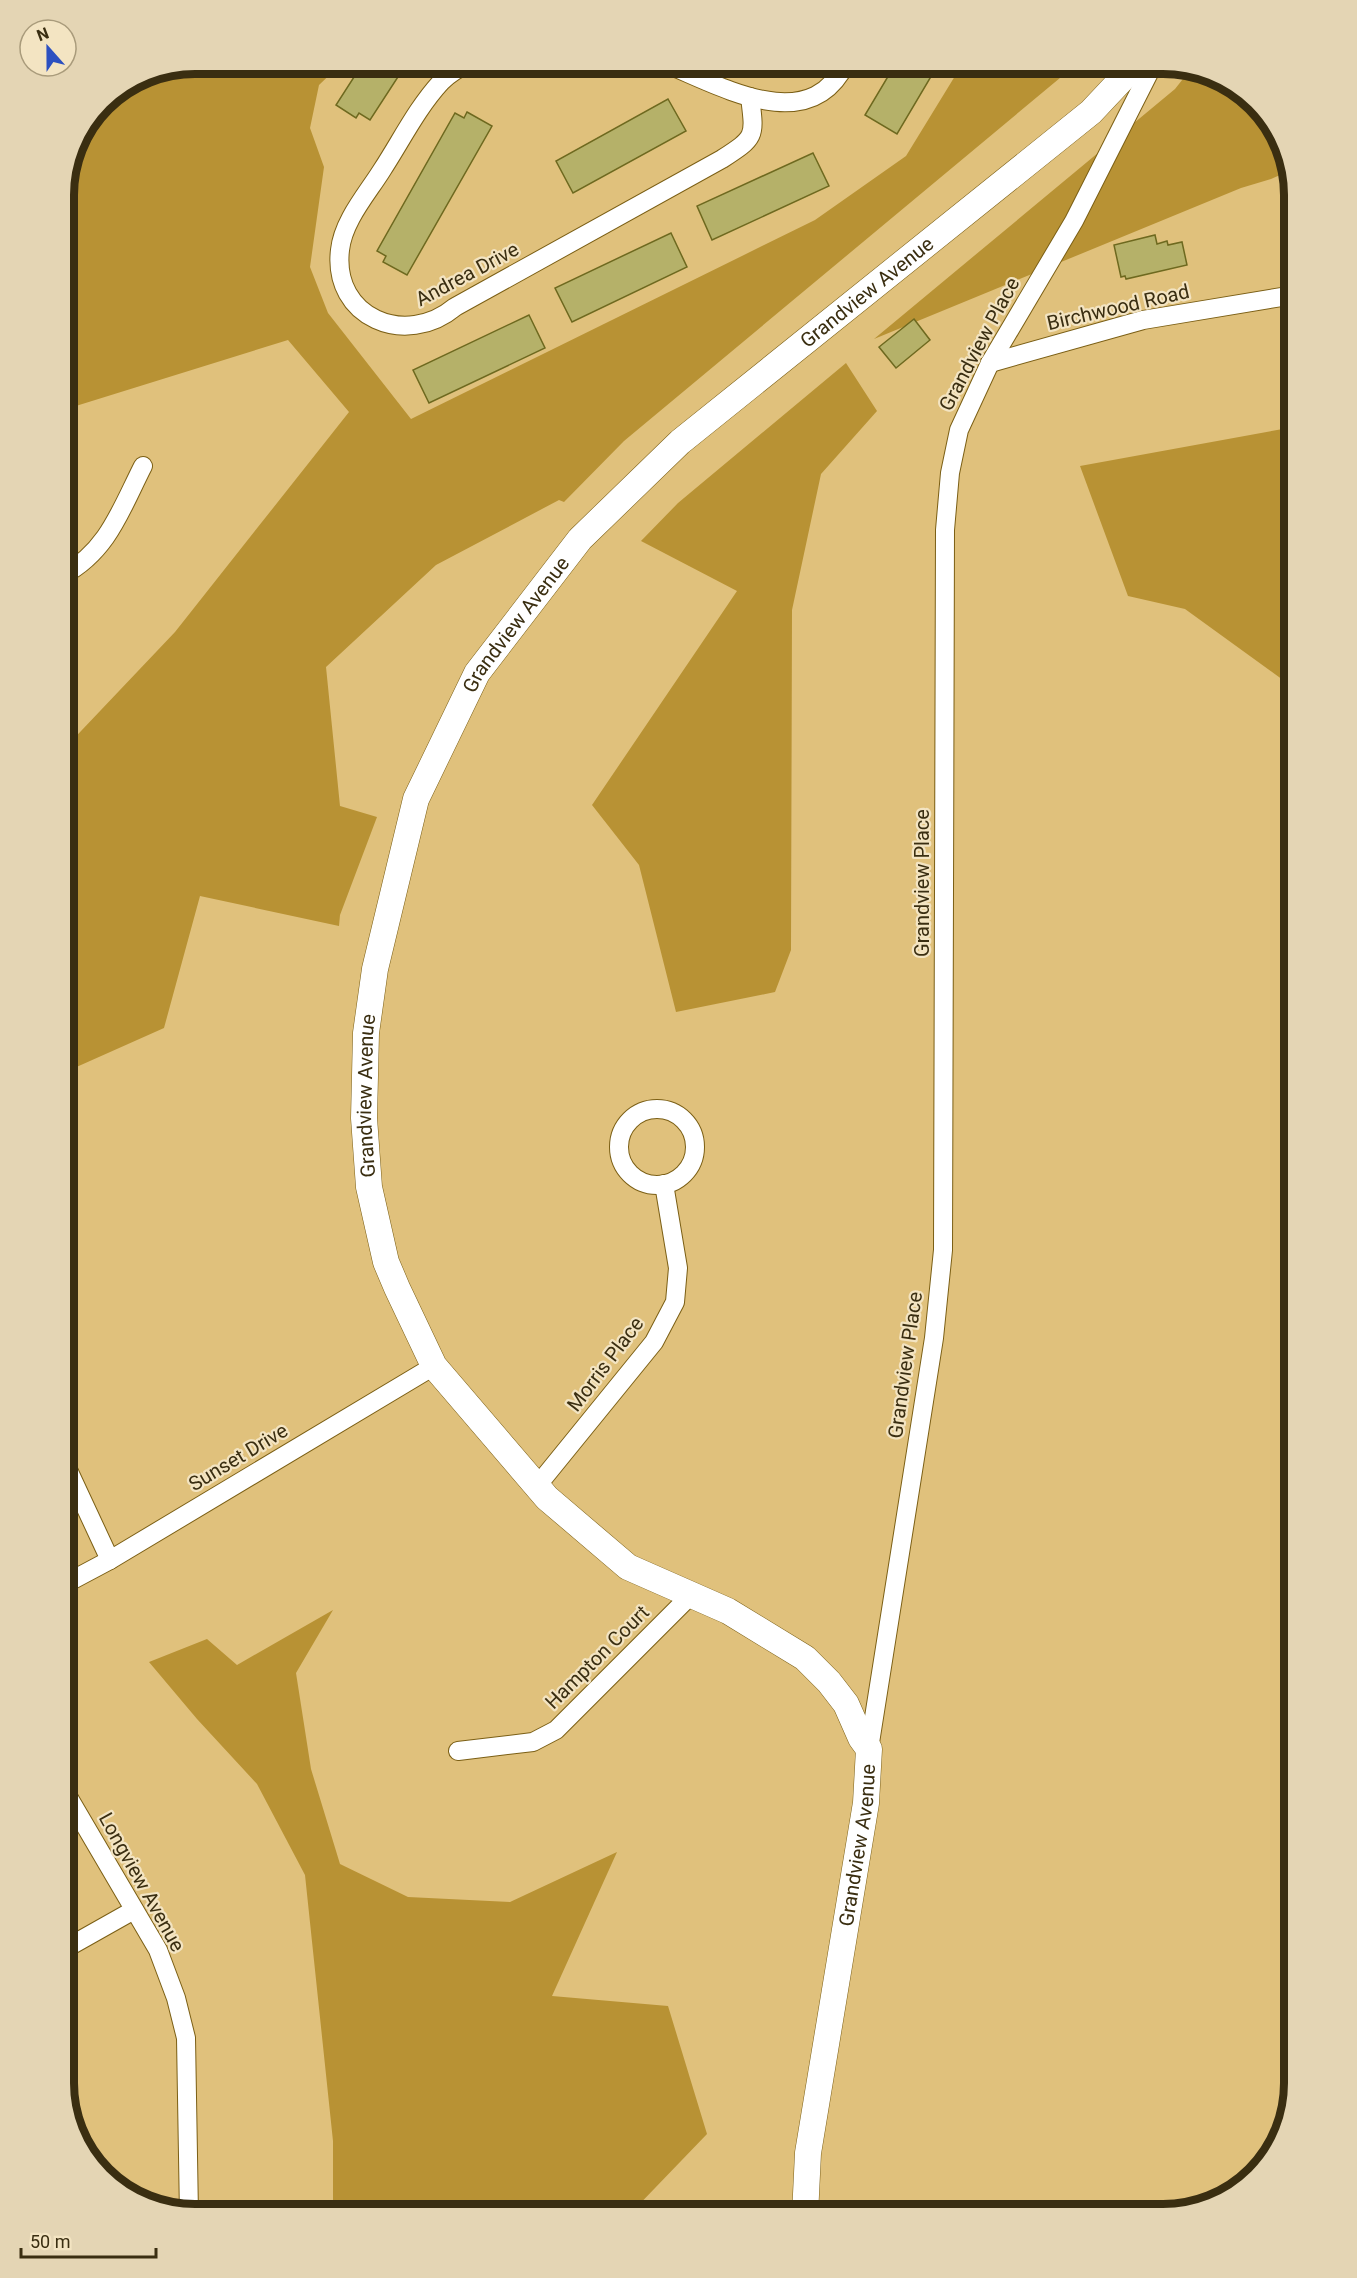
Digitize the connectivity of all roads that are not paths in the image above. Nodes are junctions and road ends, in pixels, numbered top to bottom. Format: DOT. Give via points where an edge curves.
graph roads {
  1 [pos="450,74"];
  2 [pos="692,74"];
  3 [pos="841,74"];
  4 [pos="1127,74"];
  5 [pos="1148,74"];
  6 [pos="750,97"];
  7 [pos="1284,297"];
  8 [pos="990,363"];
  9 [pos="143,466"];
  10 [pos="74,569"];
  11 [pos="664,1184"];
  12 [pos="435,1366"];
  13 [pos="74,1483"];
  14 [pos="537,1486"];
  15 [pos="110,1560"];
  16 [pos="74,1580"];
  17 [pos="691,1596"];
  18 [pos="869,1749"];
  19 [pos="458,1751"];
  20 [pos="74,1807"];
  21 [pos="134,1910"];
  22 [pos="74,1944"];
  23 [pos="189,2204"];
  24 [pos="806,2204"];
  1 -- 6 [label="street, Andrea Drive" via="420,110 343,234 339,262 346,290 364,312 389,325 425,325 444,316 722,159 751,137 754,127"];
  2 -- 6 [label="street"];
  3 -- 6 [label="street" via="829,89 815,96 778,104"];
  4 -- 12 [label="main road, Grandview Avenue" via="1091,112 680,442 580,539 477,673 416,799 375,969 366,1033 364,1118 369,1187 386,1262"];
  5 -- 8 [label="street, Grandview Place" via="1074,221"];
  7 -- 8 [label="street, Birchwood Road" via="1143,320"];
  8 -- 18 [label="street, Grandview Place" via="959,430 945,530 943,1250 934,1338"];
  9 -- 10 [label="street" via="104,541"];
  11 -- 11 [label="street" via="686,1171 695,1149 687,1123 667,1110 655,1109 630,1120 619,1141 619,1153 630,1174 639,1181"];
  11 -- 14 [label="street, Morris Place" via="678,1268 675,1302 654,1342"];
  12 -- 14 [label="main road, Grandview Avenue"];
  12 -- 15 [label="street, Sunset Drive"];
  13 -- 15 [label="street"];
  14 -- 17 [label="main road, Grandview Avenue" via="628,1567"];
  15 -- 16 [label="street, Sunset Drive"];
  17 -- 18 [label="main road, Grandview Avenue" via="728,1611 805,1658 846,1704"];
  17 -- 19 [label="street, Hampton Court" via="556,1730 533,1742"];
  18 -- 24 [label="main road, Grandview Avenue" via="866,1803 808,2153"];
  20 -- 21 [label="street, Longview Avenue"];
  21 -- 22 [label="street"];
  21 -- 23 [label="street, Longview Avenue" via="158,1950 186,2038"];
}
